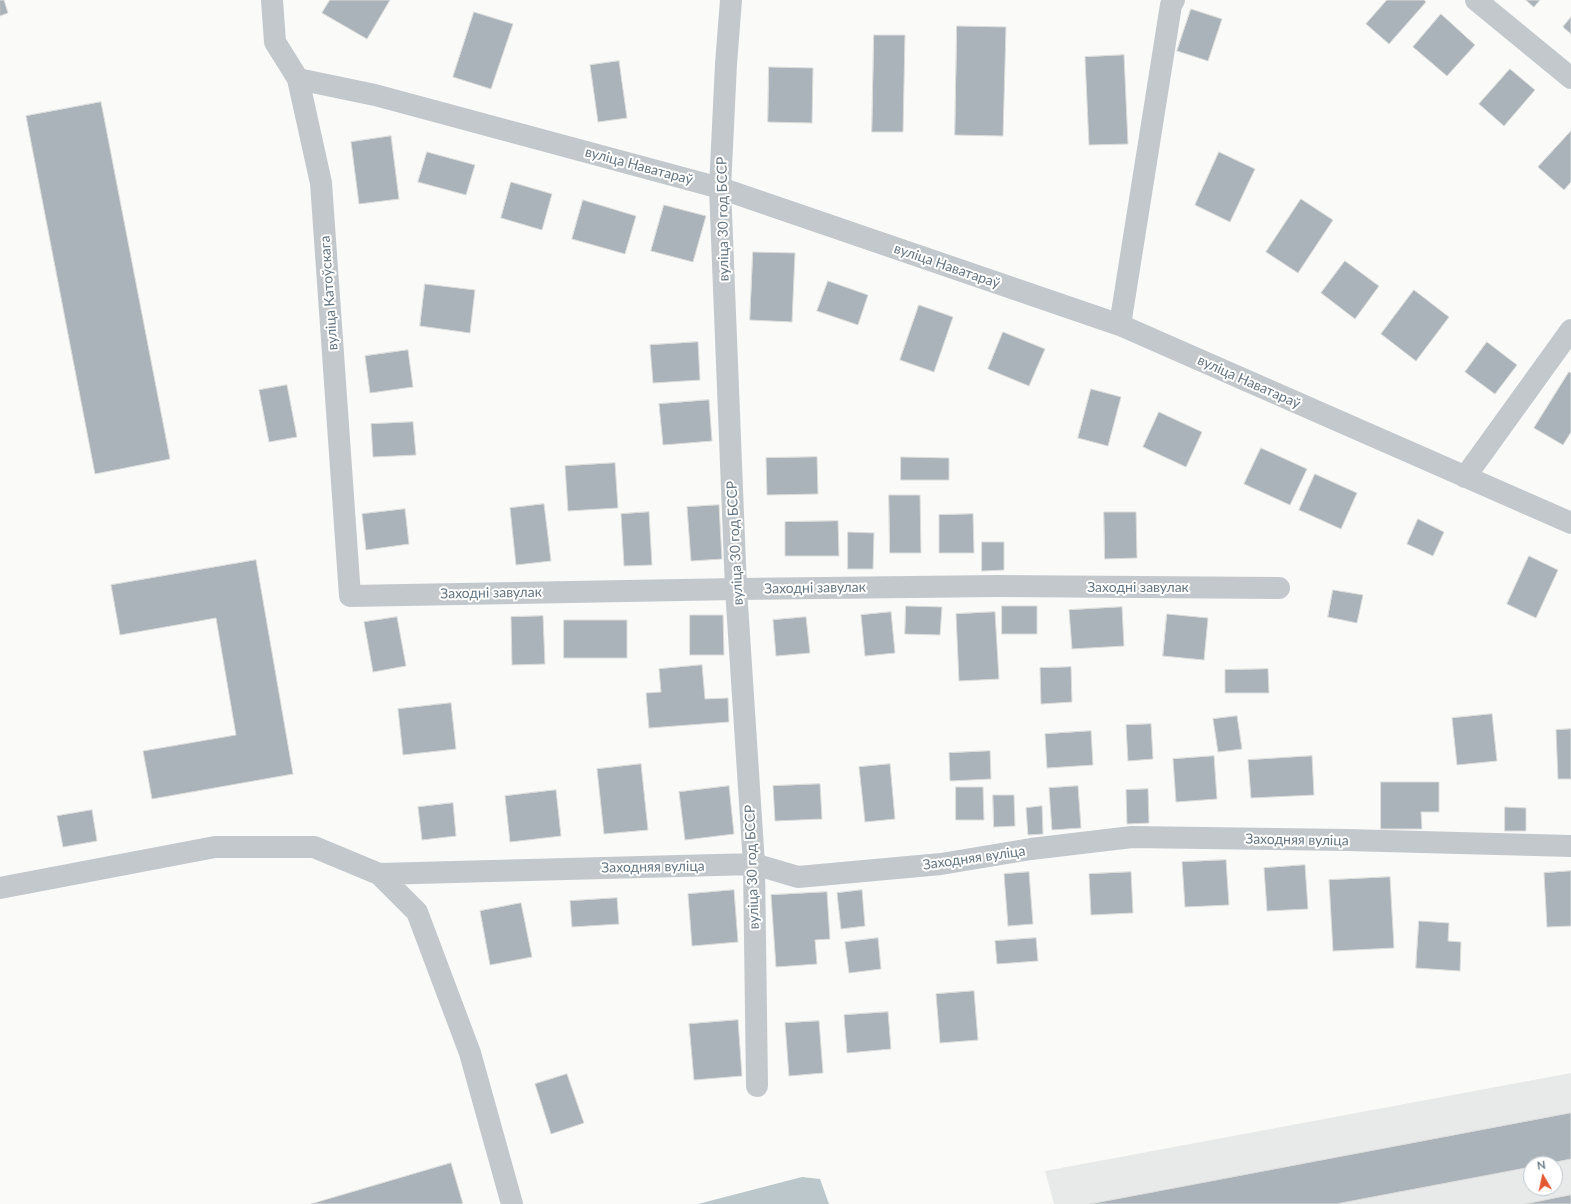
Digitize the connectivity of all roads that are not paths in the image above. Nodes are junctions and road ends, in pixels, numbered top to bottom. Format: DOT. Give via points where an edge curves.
graph roads {
  1 [pos="272,0"];
  2 [pos="731,0"];
  3 [pos="1174,0"];
  4 [pos="1476,0"];
  5 [pos="1571,78"];
  6 [pos="298,79"];
  7 [pos="720,188"];
  8 [pos="1120,325"];
  9 [pos="1571,330"];
  10 [pos="1465,477"];
  11 [pos="1571,522"];
  12 [pos="1279,588"];
  13 [pos="736,589"];
  14 [pos="350,596"];
  15 [pos="1571,846"];
  16 [pos="754,864"];
  17 [pos="379,874"];
  18 [pos="0,888"];
  19 [pos="757,1086"];
  20 [pos="512,1204"];
  1 -- 6 [label="street, вуліца Катоўскага" via="275,42"];
  2 -- 7 [label="street, вуліца 30 год БССР"];
  3 -- 8 [label="street" via="1171,5"];
  4 -- 5 [label="street"];
  6 -- 7 [label="street, вуліца Наватараў" via="375,95"];
  6 -- 14 [label="street, вуліца Катоўскага" via="321,183"];
  7 -- 8 [label="street, вуліца Наватараў"];
  7 -- 13 [label="street, вуліца 30 год БССР"];
  8 -- 10 [label="street, вуліца Наватараў"];
  9 -- 10 [label="street"];
  10 -- 11 [label="street, вуліца Наватараў"];
  12 -- 13 [label="street, Заходні завулак" via="998,586"];
  13 -- 14 [label="street, Заходні завулак"];
  13 -- 16 [label="street, вуліца 30 год БССР"];
  15 -- 16 [label="street, Заходняя вуліца" via="1132,837 1031,849 942,864 798,877"];
  16 -- 17 [label="street, Заходняя вуліца"];
  16 -- 19 [label="street, вуліца 30 год БССР"];
  17 -- 18 [label="street" via="314,847 215,847"];
  17 -- 20 [label="street" via="417,912 470,1053"];
}
